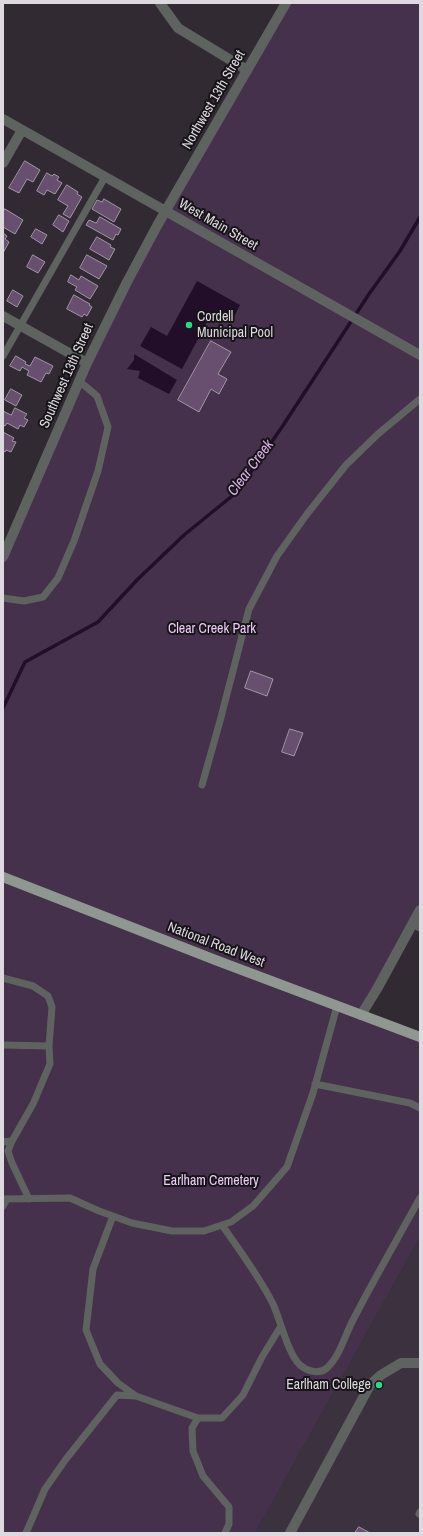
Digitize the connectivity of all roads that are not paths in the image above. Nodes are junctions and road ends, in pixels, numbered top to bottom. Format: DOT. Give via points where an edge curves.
graph roads {
  1 [pos="160,3"];
  2 [pos="286,3"];
  3 [pos="247,70"];
  4 [pos="3,119"];
  5 [pos="22,130"];
  6 [pos="3,163"];
  7 [pos="105,177"];
  8 [pos="166,212"];
  9 [pos="3,316"];
  10 [pos="20,326"];
  11 [pos="420,355"];
  12 [pos="3,356"];
  13 [pos="87,363"];
  14 [pos="79,381"];
  15 [pos="420,399"];
  16 [pos="3,557"];
  17 [pos="3,598"];
  18 [pos="202,784"];
  19 [pos="3,877"];
  20 [pos="420,910"];
  21 [pos="416,926"];
  22 [pos="3,978"];
  23 [pos="337,1006"];
  24 [pos="361,1015"];
  25 [pos="420,1037"];
  26 [pos="3,1045"];
  27 [pos="49,1046"];
  28 [pos="315,1084"];
  29 [pos="420,1108"];
  30 [pos="12,1141"];
  31 [pos="3,1142"];
  32 [pos="420,1198"];
  33 [pos="5,1199"];
  34 [pos="29,1199"];
  35 [pos="3,1206"];
  36 [pos="113,1216"];
  37 [pos="222,1225"];
  38 [pos="281,1326"];
  39 [pos="420,1363"];
  40 [pos="136,1396"];
  41 [pos="198,1418"];
  42 [pos="26,1533"];
  43 [pos="225,1533"];
  44 [pos="290,1533"];
  1 -- 3 [label="street" via="178,28"];
  2 -- 3 [label="street, Northwest 13th Street"];
  3 -- 8 [label="street, Northwest 13th Street"];
  4 -- 5 [label="street, West Main Street"];
  5 -- 6 [label="street"];
  5 -- 7 [label="street, West Main Street"];
  7 -- 8 [label="street, West Main Street"];
  7 -- 10 [label="lane"];
  8 -- 11 [label="street, West Main Street"];
  8 -- 13 [label="street, Southwest 13th Street" via="127,282"];
  9 -- 10 [label="street"];
  10 -- 12 [label="lane"];
  10 -- 13 [label="street"];
  13 -- 14 [label="street, Southwest 13th Street"];
  14 -- 16 [label="street, Southwest 13th Street"];
  14 -- 17 [label="lane" via="96,396 108,427 98,471 74,541 58,578 43,596 24,601"];
  15 -- 18 [label="lane" via="346,465 277,556 250,609"];
  19 -- 23 [label="main road, National Road West"];
  20 -- 21 [label="street"];
  21 -- 24 [label="street"];
  22 -- 27 [label="lane" via="33,986 48,996 52,1007"];
  23 -- 24 [label="main road, National Road West"];
  23 -- 28 [label="lane"];
  24 -- 25 [label="main road, National Road West"];
  26 -- 27 [label="lane"];
  27 -- 30 [label="lane" via="50,1064 45,1079"];
  28 -- 29 [label="lane" via="404,1101"];
  28 -- 37 [label="lane" via="287,1167 253,1206 231,1222"];
  30 -- 31 [label="lane"];
  30 -- 34 [label="lane" via="8,1151"];
  32 -- 38 [label="lane" via="327,1369 312,1372 299,1364 289,1348"];
  33 -- 34 [label="lane"];
  33 -- 35 [label="lane"];
  34 -- 36 [label="lane" via="70,1198"];
  36 -- 37 [label="lane" via="132,1223 172,1231 204,1231"];
  36 -- 40 [label="lane" via="93,1269 86,1330 100,1364 118,1383"];
  37 -- 38 [label="lane" via="258,1277"];
  38 -- 41 [label="lane" via="243,1395 222,1418"];
  39 -- 44 [label="street" via="401,1363 370,1385"];
  40 -- 41 [label="lane"];
  40 -- 42 [label="lane" via="117,1395 45,1489"];
  41 -- 43 [label="lane" via="192,1428 193,1451 203,1476 228,1507 229,1524"];
}
